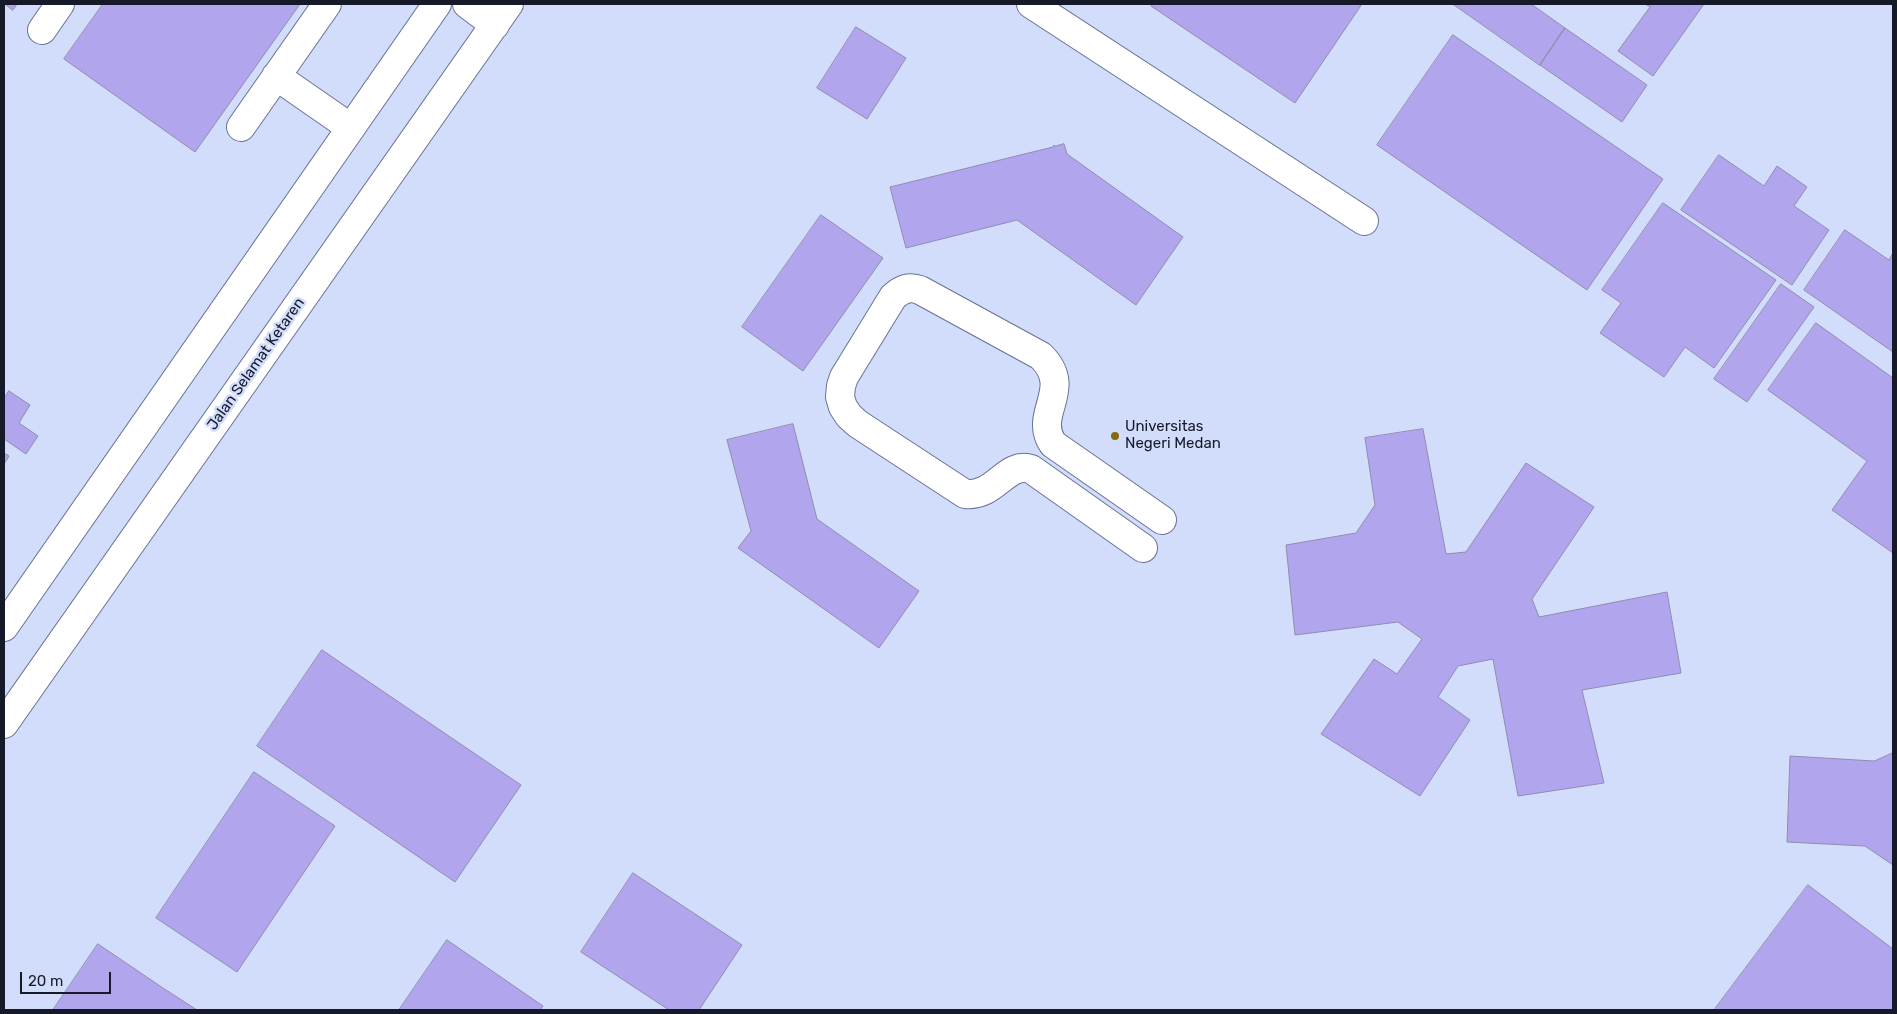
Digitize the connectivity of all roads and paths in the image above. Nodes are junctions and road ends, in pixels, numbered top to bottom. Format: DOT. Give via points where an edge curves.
graph roads {
  1 [pos="60,4"];
  2 [pos="328,4"];
  3 [pos="437,4"];
  4 [pos="467,4"];
  5 [pos="1031,4"];
  6 [pos="502,14"];
  7 [pos="42,30"];
  8 [pos="276,76"];
  9 [pos="241,127"];
  10 [pos="351,128"];
  11 [pos="1364,221"];
  12 [pos="1162,520"];
  13 [pos="1143,548"];
  14 [pos="4,627"];
  15 [pos="4,724"];
  1 -- 7 [label="street"];
  2 -- 8 [label="street"];
  3 -- 10 [label="street"];
  4 -- 6 [label="street"];
  5 -- 11 [label="street"];
  6 -- 15 [label="street, Jalan Selamat Ketaren"];
  8 -- 9 [label="street"];
  8 -- 10 [label="street"];
  10 -- 14 [label="street"];
  12 -- 13 [label="street" via="1053,444 1046,428 1055,381 1049,364 1041,356 920,290 906,288 894,297 844,377 840,397 849,416 965,494 986,491 1015,468 1031,469"];
}
